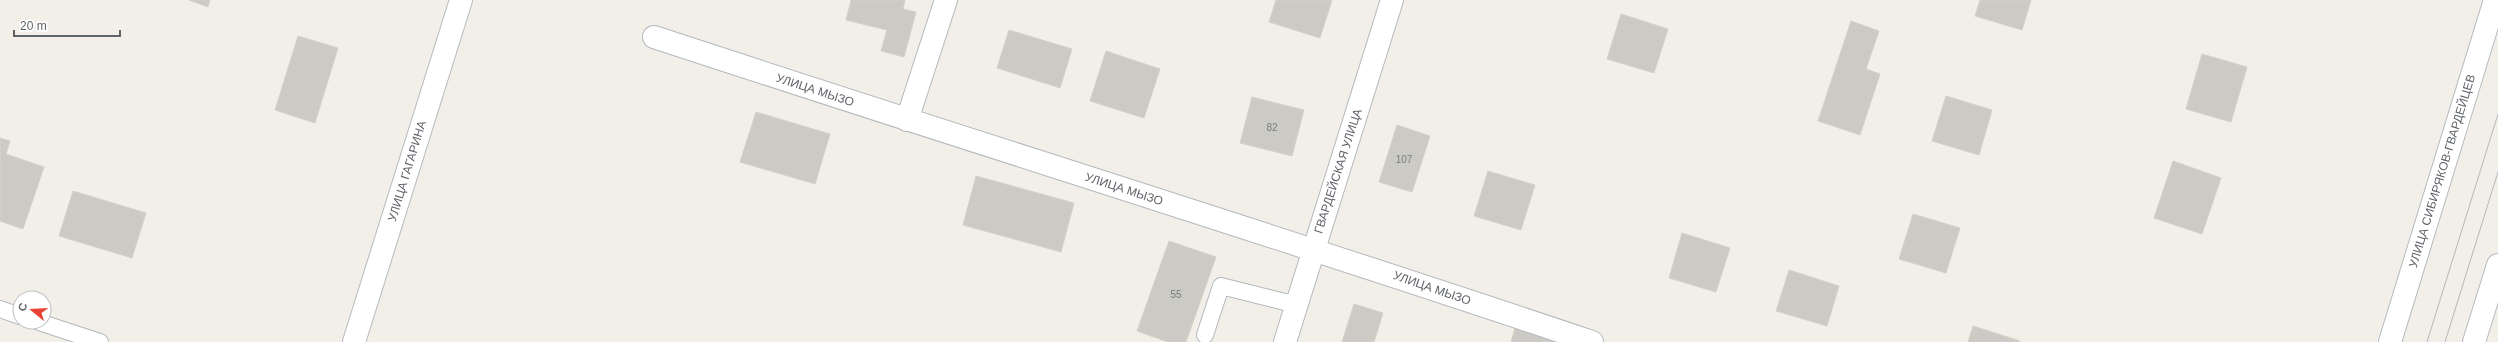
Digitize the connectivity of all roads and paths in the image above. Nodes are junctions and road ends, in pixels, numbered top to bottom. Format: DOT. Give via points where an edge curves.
graph roads {
  1 [pos="461,0"];
  2 [pos="946,0"];
  3 [pos="1392,0"];
  4 [pos="2495,0"];
  5 [pos="654,37"];
  6 [pos="907,120"];
  7 [pos="1314,248"];
  8 [pos="2498,264"];
  9 [pos="1297,305"];
  10 [pos="0,309"];
  11 [pos="12,313"];
  12 [pos="52,326"];
  13 [pos="1205,334"];
  14 [pos="100,342"];
  15 [pos="354,342"];
  16 [pos="1285,342"];
  17 [pos="1592,342"];
  18 [pos="2390,342"];
  19 [pos="2474,342"];
  1 -- 15 [label="street, УЛИЦА ГАГАРИНА"];
  2 -- 6 [label="street"];
  3 -- 7 [label="street, ГВАРДЕЙСКАЯ УЛИЦА"];
  4 -- 18 [label="street, УЛИЦА СИБИРЯКОВ-ГВАРДЕЙЦЕВ"];
  5 -- 6 [label="street, УЛИЦА МЫЗО"];
  6 -- 7 [label="street, УЛИЦА МЫЗО"];
  7 -- 9 [label="street, ГВАРДЕЙСКАЯ УЛИЦА"];
  7 -- 17 [label="street, УЛИЦА МЫЗО"];
  8 -- 19 [label="street"];
  9 -- 13 [label="lane" via="1221,286"];
  9 -- 16 [label="street, ГВАРДЕЙСКАЯ УЛИЦА"];
  10 -- 11 [label="lane"];
  12 -- 14 [label="lane"];
}
